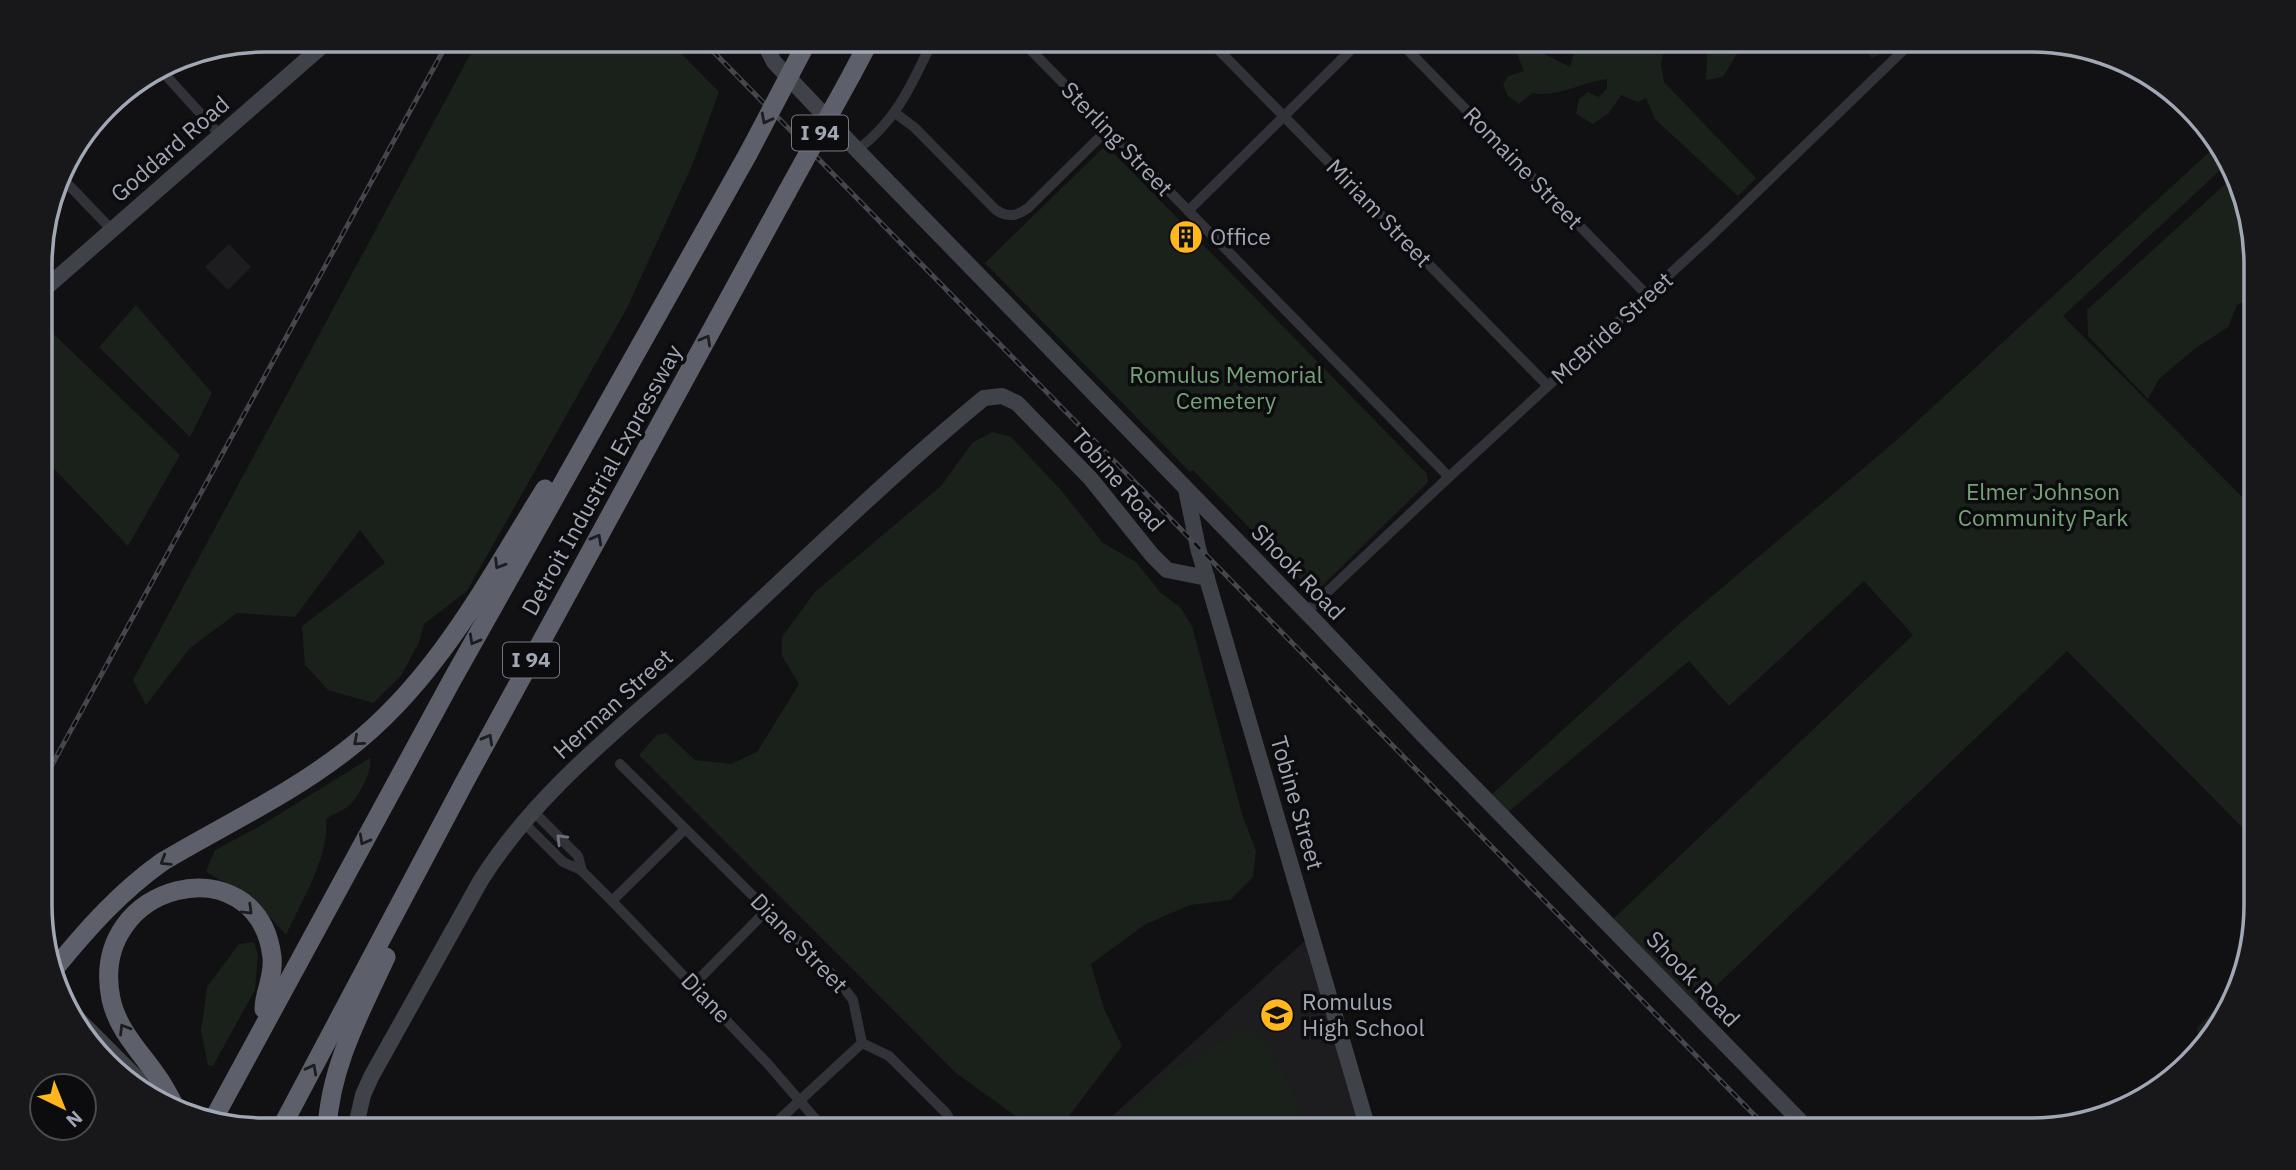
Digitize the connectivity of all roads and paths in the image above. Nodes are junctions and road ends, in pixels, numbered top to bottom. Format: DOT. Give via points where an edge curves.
graph roads {
  1 [pos="1221,52"];
  2 [pos="1348,52"];
  3 [pos="1410,52"];
  4 [pos="1901,52"];
  5 [pos="314,53"];
  6 [pos="769,53"];
  7 [pos="801,53"];
  8 [pos="863,53"];
  9 [pos="926,53"];
  10 [pos="1033,53"];
  11 [pos="167,76"];
  12 [pos="895,113"];
  13 [pos="1284,116"];
  14 [pos="1108,129"];
  15 [pos="220,135"];
  16 [pos="857,150"];
  17 [pos="748,154"];
  18 [pos="69,185"];
  19 [pos="1188,211"];
  20 [pos="112,230"];
  21 [pos="53,282"];
  22 [pos="1647,296"];
  23 [pos="1548,386"];
  24 [pos="1002,396"];
  25 [pos="1449,477"];
  26 [pos="1185,488"];
  27 [pos="1208,578"];
  28 [pos="1306,612"];
  29 [pos="620,764"];
  30 [pos="464,783"];
  31 [pos="528,816"];
  32 [pos="685,829"];
  33 [pos="612,901"];
  34 [pos="767,910"];
  35 [pos="61,962"];
  36 [pos="693,985"];
  37 [pos="264,1024"];
  38 [pos="862,1043"];
  39 [pos="168,1094"];
  40 [pos="800,1101"];
  41 [pos="217,1111"];
  42 [pos="1365,1117"];
  43 [pos="1796,1117"];
  44 [pos="286,1118"];
  45 [pos="328,1118"];
  46 [pos="358,1118"];
  47 [pos="782,1118"];
  48 [pos="814,1118"];
  49 [pos="949,1118"];
  1 -- 13 [label="street, Miriam Street"];
  2 -- 13 [label="street"];
  3 -- 22 [label="street, Romaine Street"];
  4 -- 22 [label="street, McBride Street"];
  5 -- 15 [label="street, Goddard Road"];
  6 -- 16 [label="street, Shook Road"];
  7 -- 17 [label="highway, Detroit Industrial Expressway / I 94, one-way, bridge"];
  30 -- 8 [label="highway, Detroit Industrial Expressway / I 94, one-way, bridge"];
  9 -- 12 [label="street"];
  10 -- 14 [label="street, Sterling Street"];
  11 -- 15 [label="street"];
  12 -- 14 [label="street" via="996,210 1011,216 1028,208"];
  12 -- 16 [label="street"];
  13 -- 19 [label="street"];
  13 -- 23 [label="street, Miriam Street"];
  14 -- 19 [label="street, Sterling Street"];
  15 -- 20 [label="street, Goddard Road"];
  16 -- 26 [label="street, Shook Road"];
  17 -- 35 [label="highway, one-way" via="735,155 601,398 471,610 430,668 377,724 323,768 141,877 99,916"];
  17 -- 37 [label="highway, Detroit Industrial Expressway / I 94, one-way"];
  18 -- 20 [label="street"];
  19 -- 25 [label="street, Sterling Street"];
  20 -- 21 [label="street, Goddard Road"];
  22 -- 23 [label="street, McBride Street"];
  23 -- 25 [label="street, McBride Street"];
  24 -- 27 [label="street, Tobine Road" via="1017,403 1091,479 1167,570"];
  24 -- 31 [label="street, Herman Street" via="984,398"];
  25 -- 28 [label="street, McBride Street"];
  26 -- 27 [label="street, Tobine Street"];
  26 -- 28 [label="street, Shook Road"];
  27 -- 42 [label="street, Tobine Street"];
  28 -- 43 [label="street, Shook Road"];
  29 -- 32 [label="street, Diane Street"];
  44 -- 30 [label="highway, Detroit Industrial Expressway / I 94, one-way"];
  30 -- 45 [label="highway" via="443,843 342,1051"];
  31 -- 33 [label="street, Diane" via="568,866 582,871"];
  31 -- 46 [label="street, Herman Street" via="481,880 387,1046 363,1095"];
  32 -- 33 [label="street"];
  32 -- 34 [label="street, Diane Street"];
  33 -- 36 [label="street, Diane"];
  34 -- 36 [label="street"];
  34 -- 38 [label="street, Diane Street" via="848,991"];
  36 -- 40 [label="street, Diane"];
  39 -- 37 [label="highway, one-way" via="123,1029 111,999 113,952 138,911 164,893 190,887 218,891 251,911 267,935 272,960"];
  37 -- 41 [label="highway, Detroit Industrial Expressway / I 94"];
  38 -- 40 [label="street"];
  38 -- 49 [label="street" via="889,1056"];
  40 -- 47 [label="street"];
  40 -- 48 [label="street, Diane"];
}
